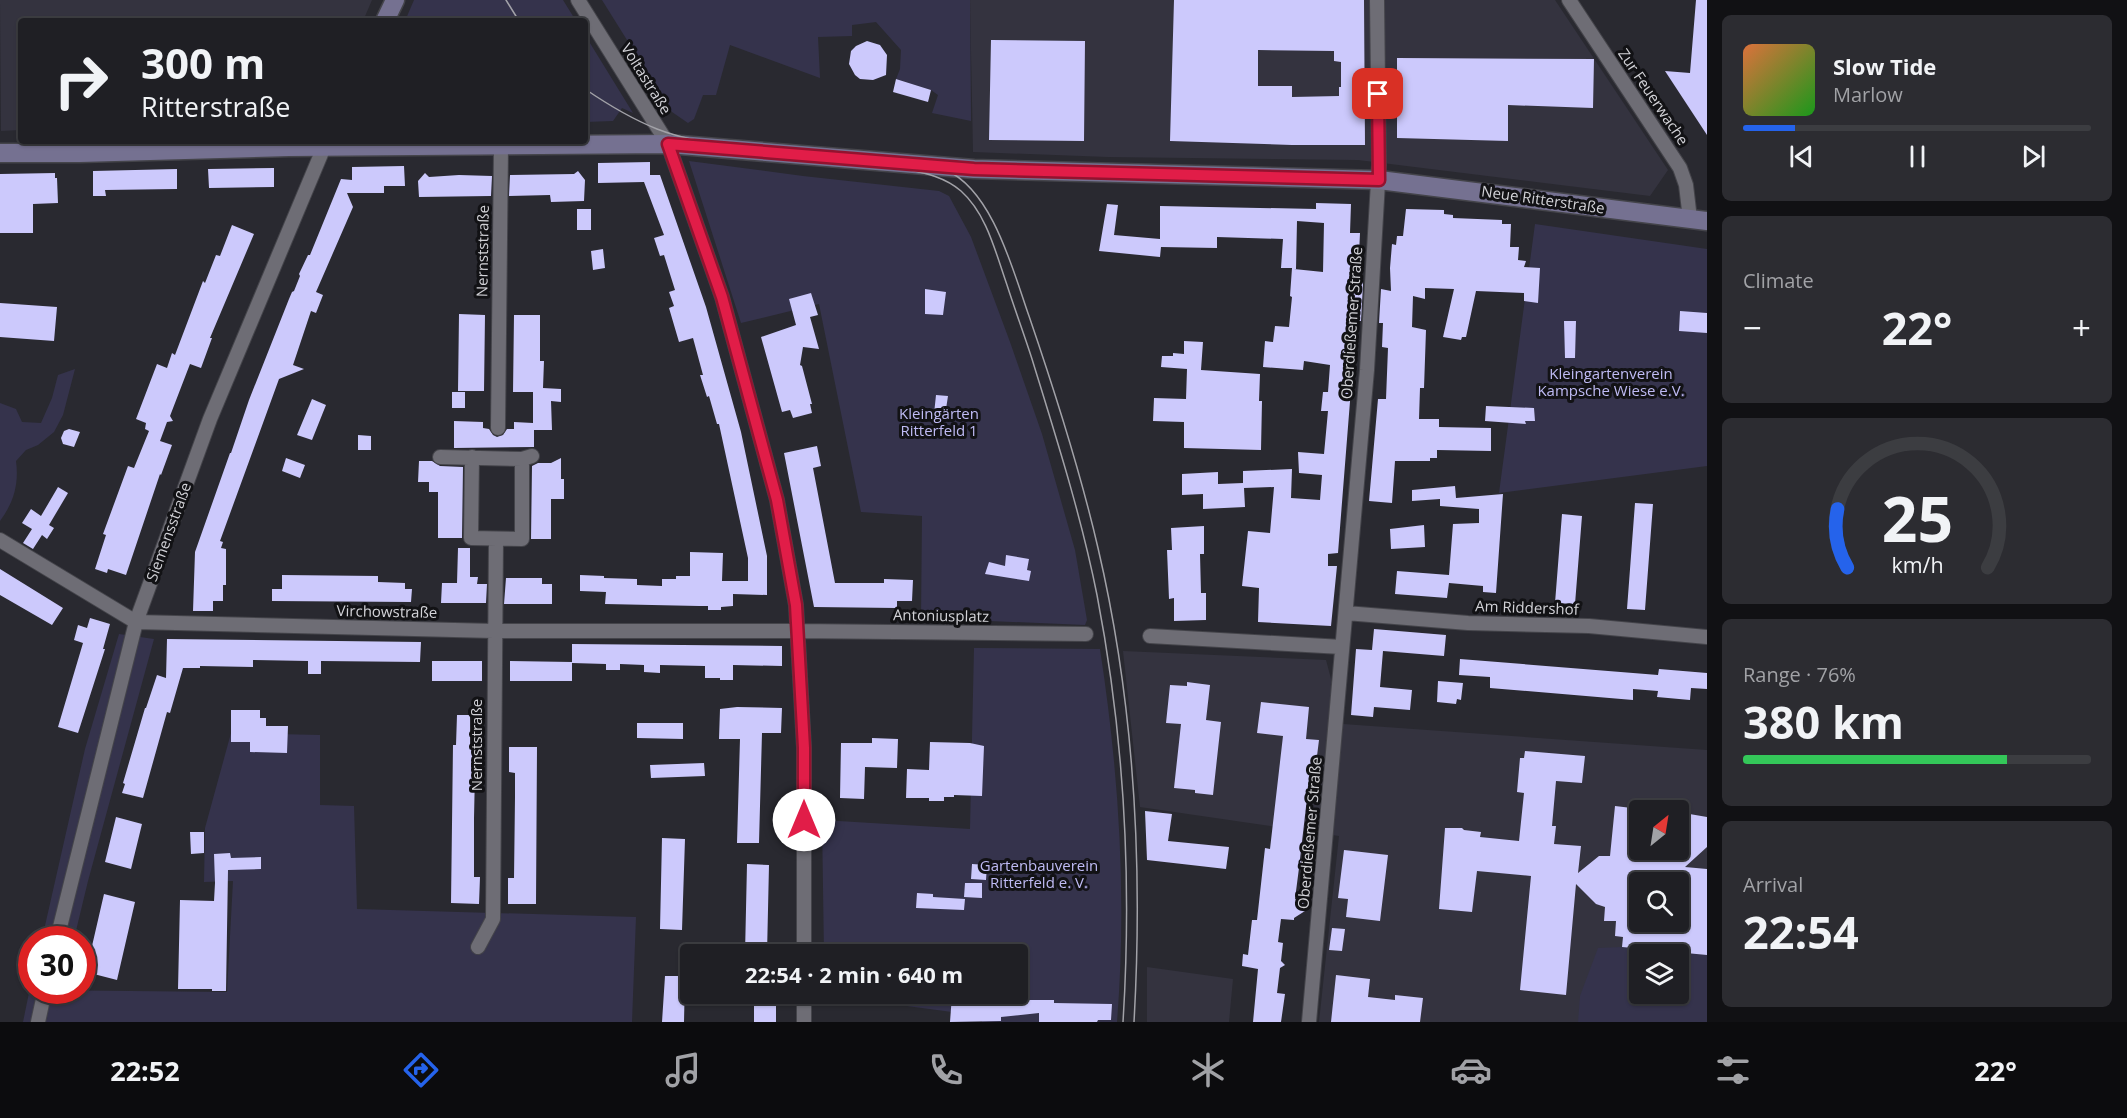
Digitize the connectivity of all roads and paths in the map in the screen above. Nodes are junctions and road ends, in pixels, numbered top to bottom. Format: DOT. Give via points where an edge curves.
graph roads {
  1 [pos="395,0"];
  2 [pos="578,0"];
  3 [pos="1377,0"];
  4 [pos="1569,0"];
  5 [pos="386,18"];
  6 [pos="326,144"];
  7 [pos="668,144"];
  8 [pos="501,146"];
  9 [pos="0,153"];
  10 [pos="1379,180"];
  11 [pos="1699,220"];
  12 [pos="498,428"];
  13 [pos="440,457"];
  14 [pos="472,457"];
  15 [pos="0,540"];
  16 [pos="496,540"];
  17 [pos="1346,614"];
  18 [pos="136,622"];
  19 [pos="796,631"];
  20 [pos="494,632"];
  21 [pos="1086,634"];
  22 [pos="1150,636"];
  23 [pos="1707,637"];
  24 [pos="1342,647"];
  25 [pos="60,926"];
  26 [pos="804,944"];
  27 [pos="478,947"];
  28 [pos="42,1004"];
  29 [pos="804,1004"];
  30 [pos="38,1022"];
  31 [pos="804,1022"];
  32 [pos="1309,1022"];
  1 -- 5 [label="main road"];
  2 -- 7 [label="street, Voltastraße"];
  3 -- 10 [label="street, Oberdießemer Straße"];
  4 -- 11 [label="street, Zur Feuerwache" via="1680,168"];
  6 -- 8 [label="main road, Neue Ritterstraße"];
  6 -- 9 [label="main road, Neue Ritterstraße"];
  6 -- 18 [label="street, Siemensstraße" via="210,418"];
  7 -- 8 [label="main road, Neue Ritterstraße"];
  7 -- 10 [label="main road, Neue Ritterstraße" via="974,169"];
  7 -- 19 [label="street, Voltastraße" via="722,297 757,423 777,500 796,605"];
  8 -- 12 [label="street, Nernststraße"];
  10 -- 11 [label="main road, Neue Ritterstraße"];
  10 -- 17 [label="street, Oberdießemer Straße"];
  13 -- 14 [label="street"];
  14 -- 16 [label="street" via="471,538"];
  14 -- 16 [label="street" via="527,457 522,538"];
  15 -- 18 [label="street, Virchowstraße"];
  16 -- 20 [label="street, Nernststraße"];
  17 -- 23 [label="street, Am Riddershof" via="1590,626"];
  17 -- 24 [label="street, Oberdießemer Straße"];
  18 -- 20 [label="street, Virchowstraße"];
  18 -- 25 [label="street, Siemensstraße"];
  19 -- 20 [label="street, Virchowstraße"];
  19 -- 21 [label="street, Antoniusplatz"];
  19 -- 26 [label="street, Voltastraße" via="804,748"];
  20 -- 27 [label="street, Nernststraße" via="493,919"];
  22 -- 24 [label="street"];
  24 -- 32 [label="street, Oberdießemer Straße"];
  28 -- 30 [label="street"];
  29 -- 31 [label="street"];
}
